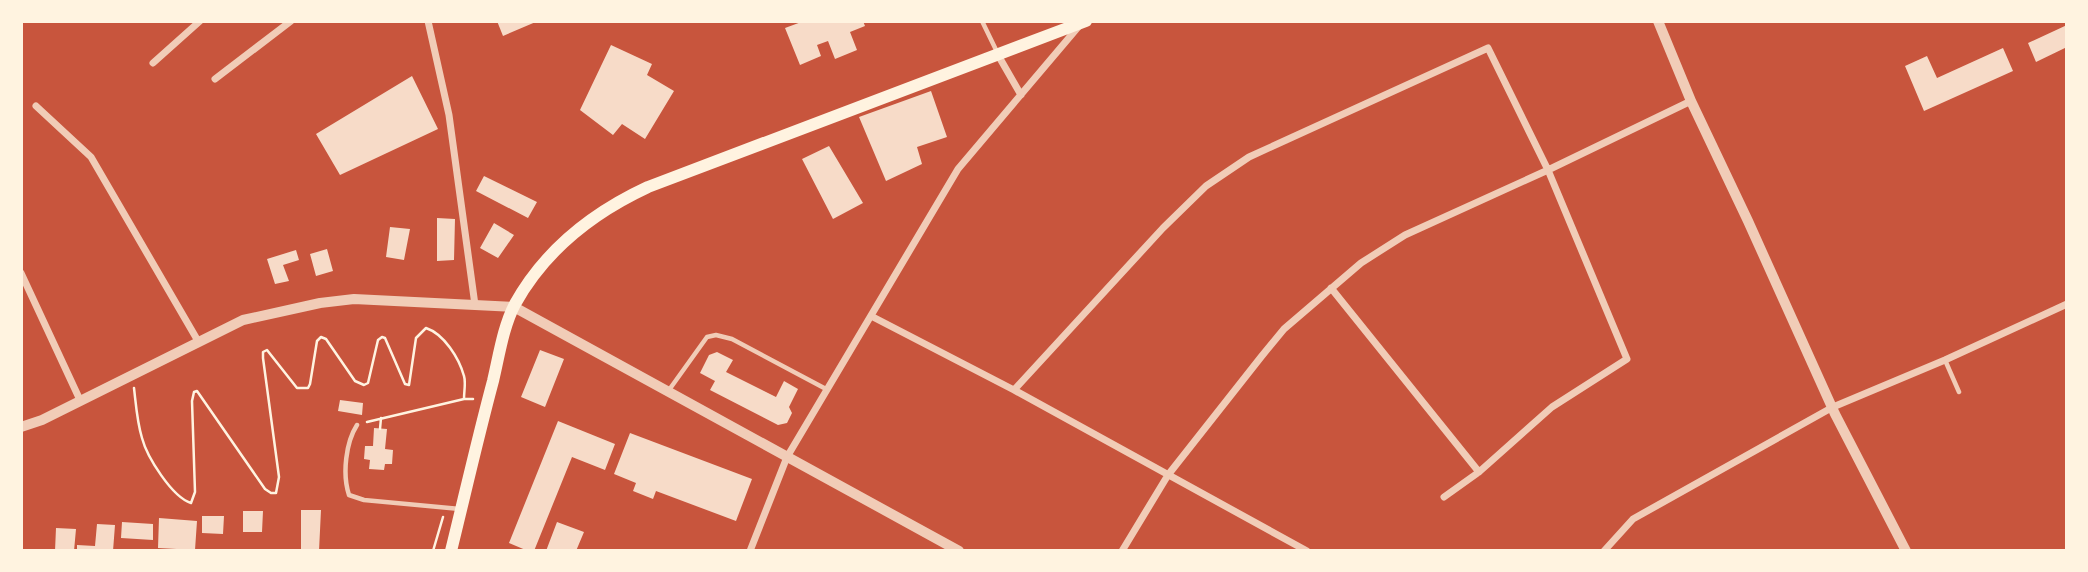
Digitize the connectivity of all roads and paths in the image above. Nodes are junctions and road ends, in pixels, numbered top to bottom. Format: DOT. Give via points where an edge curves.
graph roads {
  1 [pos="200,21"];
  2 [pos="290,21"];
  3 [pos="428,21"];
  4 [pos="982,21"];
  5 [pos="1658,21"];
  6 [pos="1083,22"];
  7 [pos="998,55"];
  8 [pos="153,63"];
  9 [pos="215,79"];
  10 [pos="1021,95"];
  11 [pos="1691,101"];
  12 [pos="37,106"];
  13 [pos="1548,170"];
  14 [pos="21,273"];
  15 [pos="1331,288"];
  16 [pos="475,304"];
  17 [pos="2067,304"];
  18 [pos="514,307"];
  19 [pos="871,316"];
  20 [pos="198,341"];
  21 [pos="1945,360"];
  22 [pos="131,375"];
  23 [pos="827,390"];
  24 [pos="1014,390"];
  25 [pos="668,391"];
  26 [pos="1959,392"];
  27 [pos="464,399"];
  28 [pos="474,399"];
  29 [pos="80,400"];
  30 [pos="1833,407"];
  31 [pos="381,418"];
  32 [pos="357,425"];
  33 [pos="21,427"];
  34 [pos="380,429"];
  35 [pos="787,457"];
  36 [pos="1479,472"];
  37 [pos="1168,475"];
  38 [pos="1444,497"];
  39 [pos="461,509"];
  40 [pos="753,550"];
  41 [pos="451,551"];
  42 [pos="959,551"];
  43 [pos="1122,551"];
  44 [pos="1307,551"];
  45 [pos="1604,551"];
  46 [pos="1906,551"];
  1 -- 8 [label="street"];
  2 -- 9 [label="street"];
  3 -- 16 [label="street" via="449,115"];
  4 -- 7 [label="lane"];
  5 -- 11 [label="street"];
  6 -- 7 [label="main road"];
  6 -- 10 [label="street"];
  7 -- 10 [label="street"];
  7 -- 18 [label="main road" via="626,197 562,243"];
  10 -- 19 [label="street" via="958,169"];
  11 -- 13 [label="street"];
  11 -- 30 [label="street"];
  12 -- 20 [label="street" via="91,157"];
  13 -- 15 [label="street" via="1405,235"];
  13 -- 24 [label="street" via="1488,48 1249,157 1206,186"];
  13 -- 36 [label="street" via="1627,359 1552,407"];
  14 -- 29 [label="street"];
  15 -- 36 [label="street"];
  15 -- 37 [label="street" via="1284,329"];
  16 -- 18 [label="street"];
  16 -- 20 [label="street" via="354,299 320,303 243,320"];
  17 -- 21 [label="street"];
  18 -- 25 [label="street"];
  18 -- 39 [label="main road"];
  19 -- 23 [label="street"];
  19 -- 24 [label="street"];
  20 -- 22 [label="street"];
  21 -- 26 [label="lane"];
  21 -- 30 [label="street"];
  22 -- 27 [label="path" via="142,440 159,472 191,503 195,492 192,401 197,391 265,489 276,493 279,477 263,358 267,350 303,390 310,384 321,337 364,386 382,337 409,385 416,338 426,328 435,331 452,350 465,377"];
  22 -- 29 [label="street"];
  23 -- 25 [label="lane" via="732,339 716,335 707,337"];
  23 -- 35 [label="street"];
  24 -- 37 [label="street"];
  25 -- 35 [label="street"];
  27 -- 28 [label="path"];
  27 -- 31 [label="path"];
  29 -- 33 [label="street"];
  30 -- 45 [label="street" via="1633,519"];
  30 -- 46 [label="street"];
  31 -- 32 [label="path"];
  31 -- 34 [label="path"];
  32 -- 39 [label="lane" via="350,436 349,495"];
  35 -- 40 [label="street"];
  35 -- 42 [label="street"];
  36 -- 38 [label="street"];
  37 -- 43 [label="street"];
  37 -- 44 [label="street"];
  39 -- 41 [label="main road"];
}
